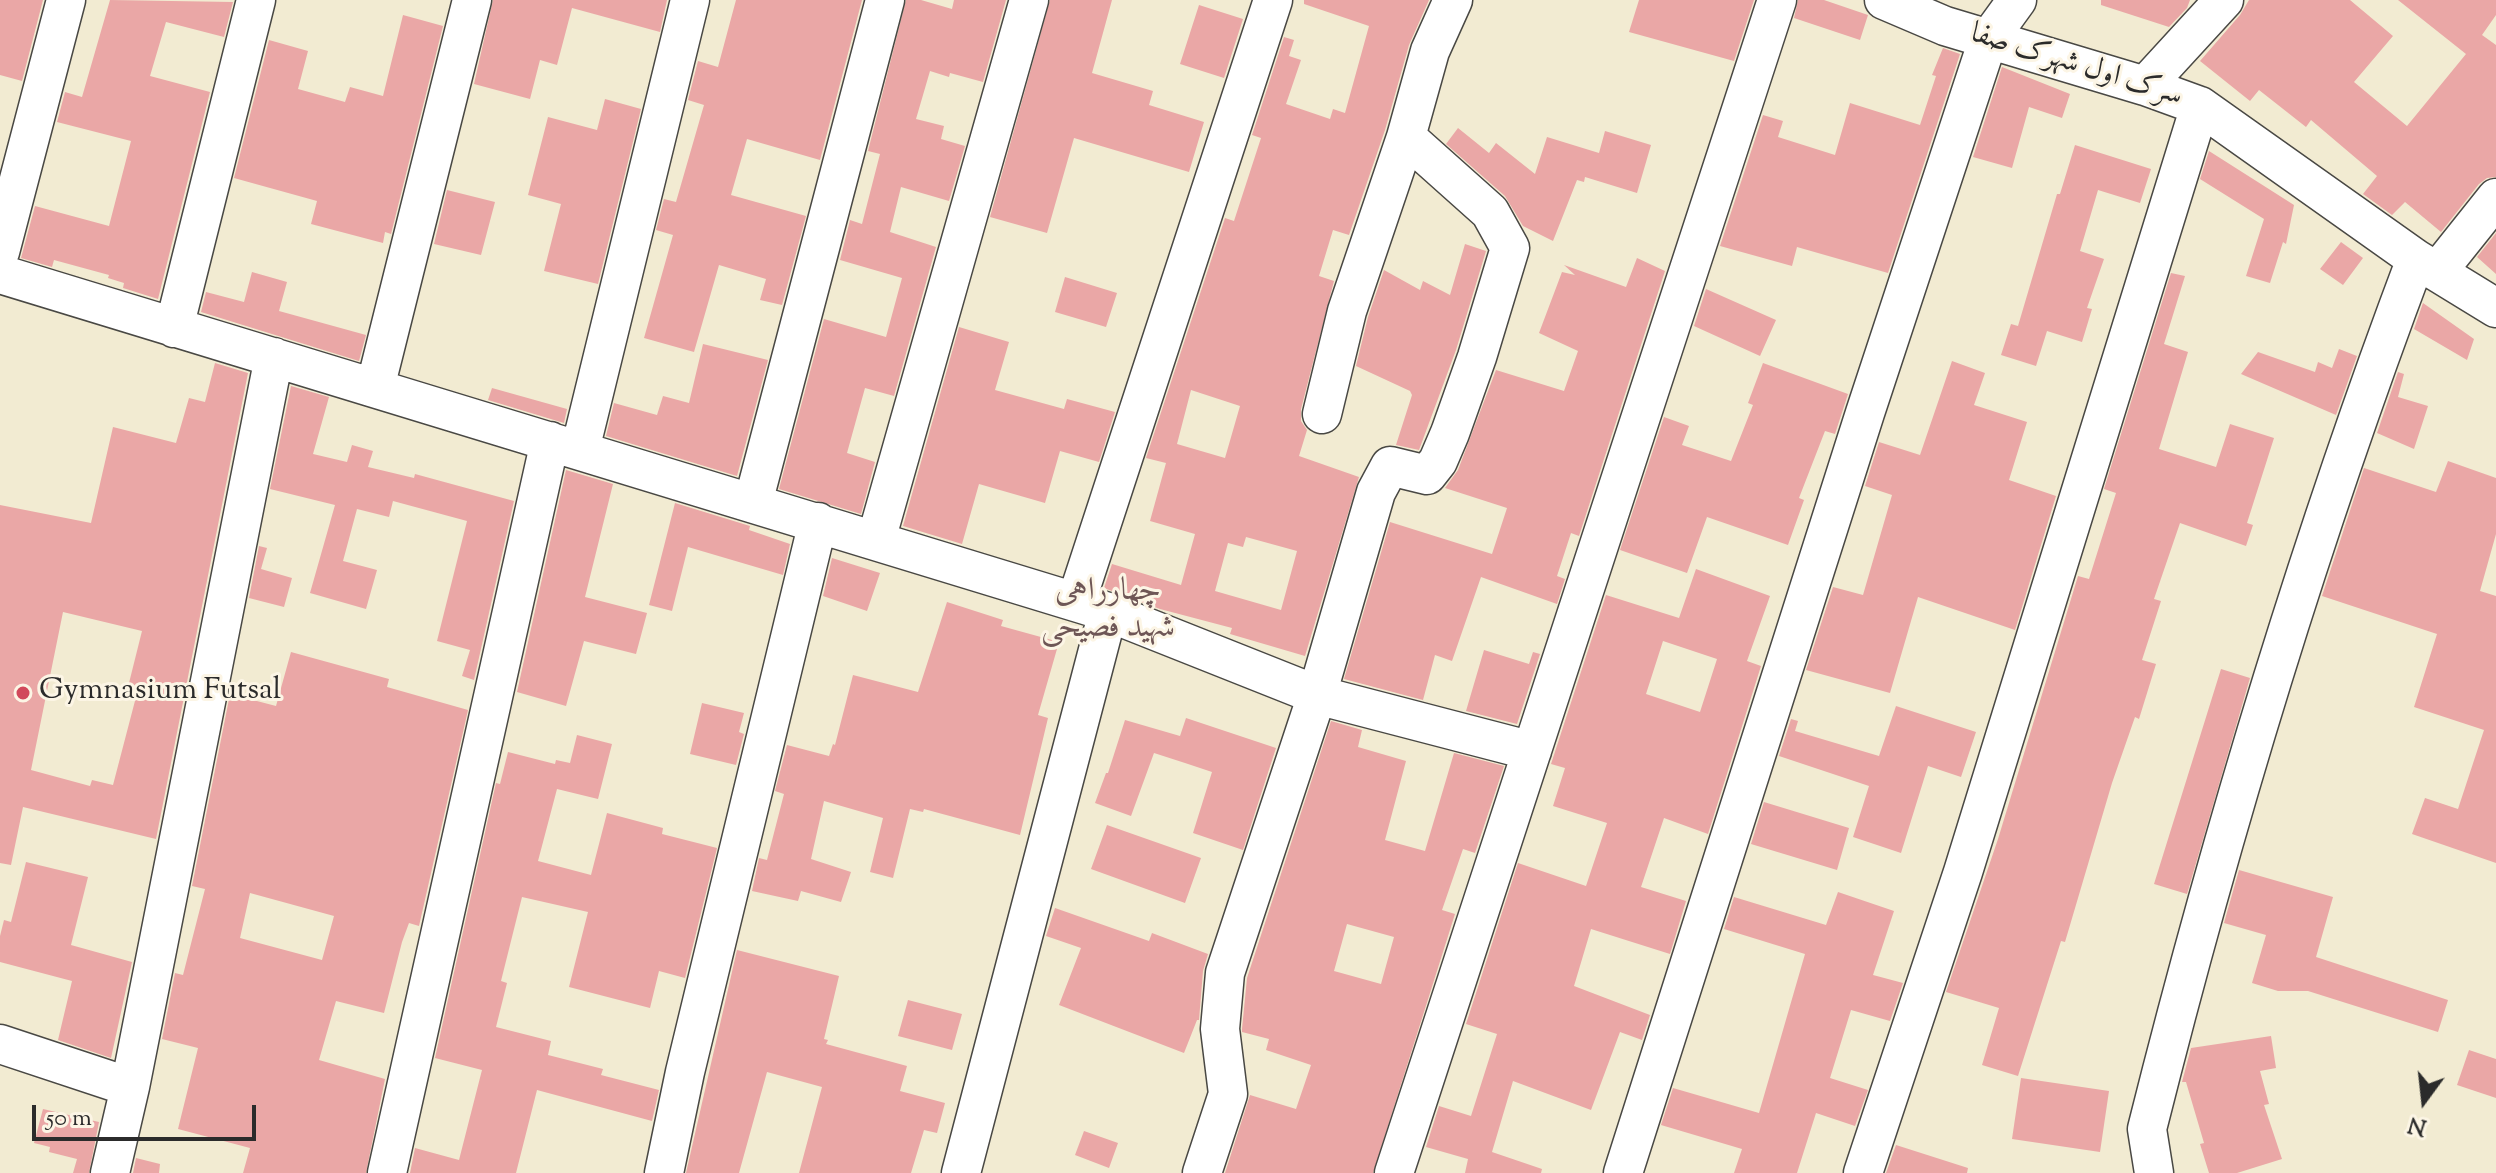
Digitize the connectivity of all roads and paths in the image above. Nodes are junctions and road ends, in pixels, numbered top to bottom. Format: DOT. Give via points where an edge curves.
graph roads {
  1 [pos="66,0"];
  2 [pos="256,0"];
  3 [pos="472,0"];
  4 [pos="690,0"];
  5 [pos="885,0"];
  6 [pos="1029,0"];
  7 [pos="1273,0"];
  8 [pos="1453,0"];
  9 [pos="1777,0"];
  10 [pos="2017,0"];
  11 [pos="2224,0"];
  12 [pos="1889,1"];
  13 [pos="1988,40"];
  14 [pos="2145,86"];
  15 [pos="2200,106"];
  16 [pos="1406,137"];
  17 [pos="2496,198"];
  18 [pos="0,252"];
  19 [pos="2426,265"];
  20 [pos="0,274"];
  21 [pos="2496,308"];
  22 [pos="174,328"];
  23 [pos="274,357"];
  24 [pos="375,388"];
  25 [pos="1322,414"];
  26 [pos="565,446"];
  27 [pos="753,503"];
  28 [pos="818,522"];
  29 [pos="876,540"];
  30 [pos="1092,607"];
  31 [pos="1317,695"];
  32 [pos="1532,751"];
  33 [pos="0,1044"];
  34 [pos="130,1087"];
  35 [pos="110,1173"];
  36 [pos="387,1173"];
  37 [pos="664,1173"];
  38 [pos="961,1173"];
  39 [pos="1202,1173"];
  40 [pos="1394,1173"];
  41 [pos="1623,1173"];
  42 [pos="1863,1173"];
  43 [pos="2154,1173"];
  1 -- 18 [label="street"];
  2 -- 22 [label="street"];
  3 -- 24 [label="street"];
  4 -- 26 [label="street"];
  5 -- 27 [label="street"];
  6 -- 29 [label="street"];
  7 -- 30 [label="street"];
  8 -- 16 [label="street" via="1430,51"];
  9 -- 32 [label="street"];
  10 -- 13 [label="street"];
  11 -- 14 [label="street"];
  12 -- 13 [label="street, سرک اول شهرک صفا"];
  13 -- 14 [label="street, سرک اول شهرک صفا"];
  13 -- 41 [label="street"];
  14 -- 15 [label="street, سرک اول شهرک صفا"];
  15 -- 19 [label="street, سرک اول شهرک صفا"];
  15 -- 42 [label="street" via="1968,857"];
  16 -- 25 [label="street" via="1347,311"];
  16 -- 31 [label="street" via="1490,212 1510,248 1438,461 1427,475 1390,466 1376,492"];
  17 -- 19 [label="street"];
  19 -- 21 [label="street, سرک اول شهرک صفا"];
  19 -- 43 [label="street" via="2356,418 2250,750 2147,1129"];
  20 -- 22 [label="street"];
  22 -- 23 [label="street"];
  23 -- 24 [label="street"];
  23 -- 34 [label="street"];
  24 -- 26 [label="street"];
  26 -- 27 [label="street"];
  26 -- 36 [label="street"];
  27 -- 28 [label="street"];
  28 -- 29 [label="street"];
  28 -- 37 [label="street"];
  29 -- 30 [label="street"];
  30 -- 31 [label="street"];
  30 -- 38 [label="street"];
  31 -- 32 [label="street"];
  31 -- 39 [label="street" via="1225,973 1220,1029 1228,1094"];
  32 -- 40 [label="street"];
  33 -- 34 [label="street"];
  34 -- 35 [label="street"];
}
